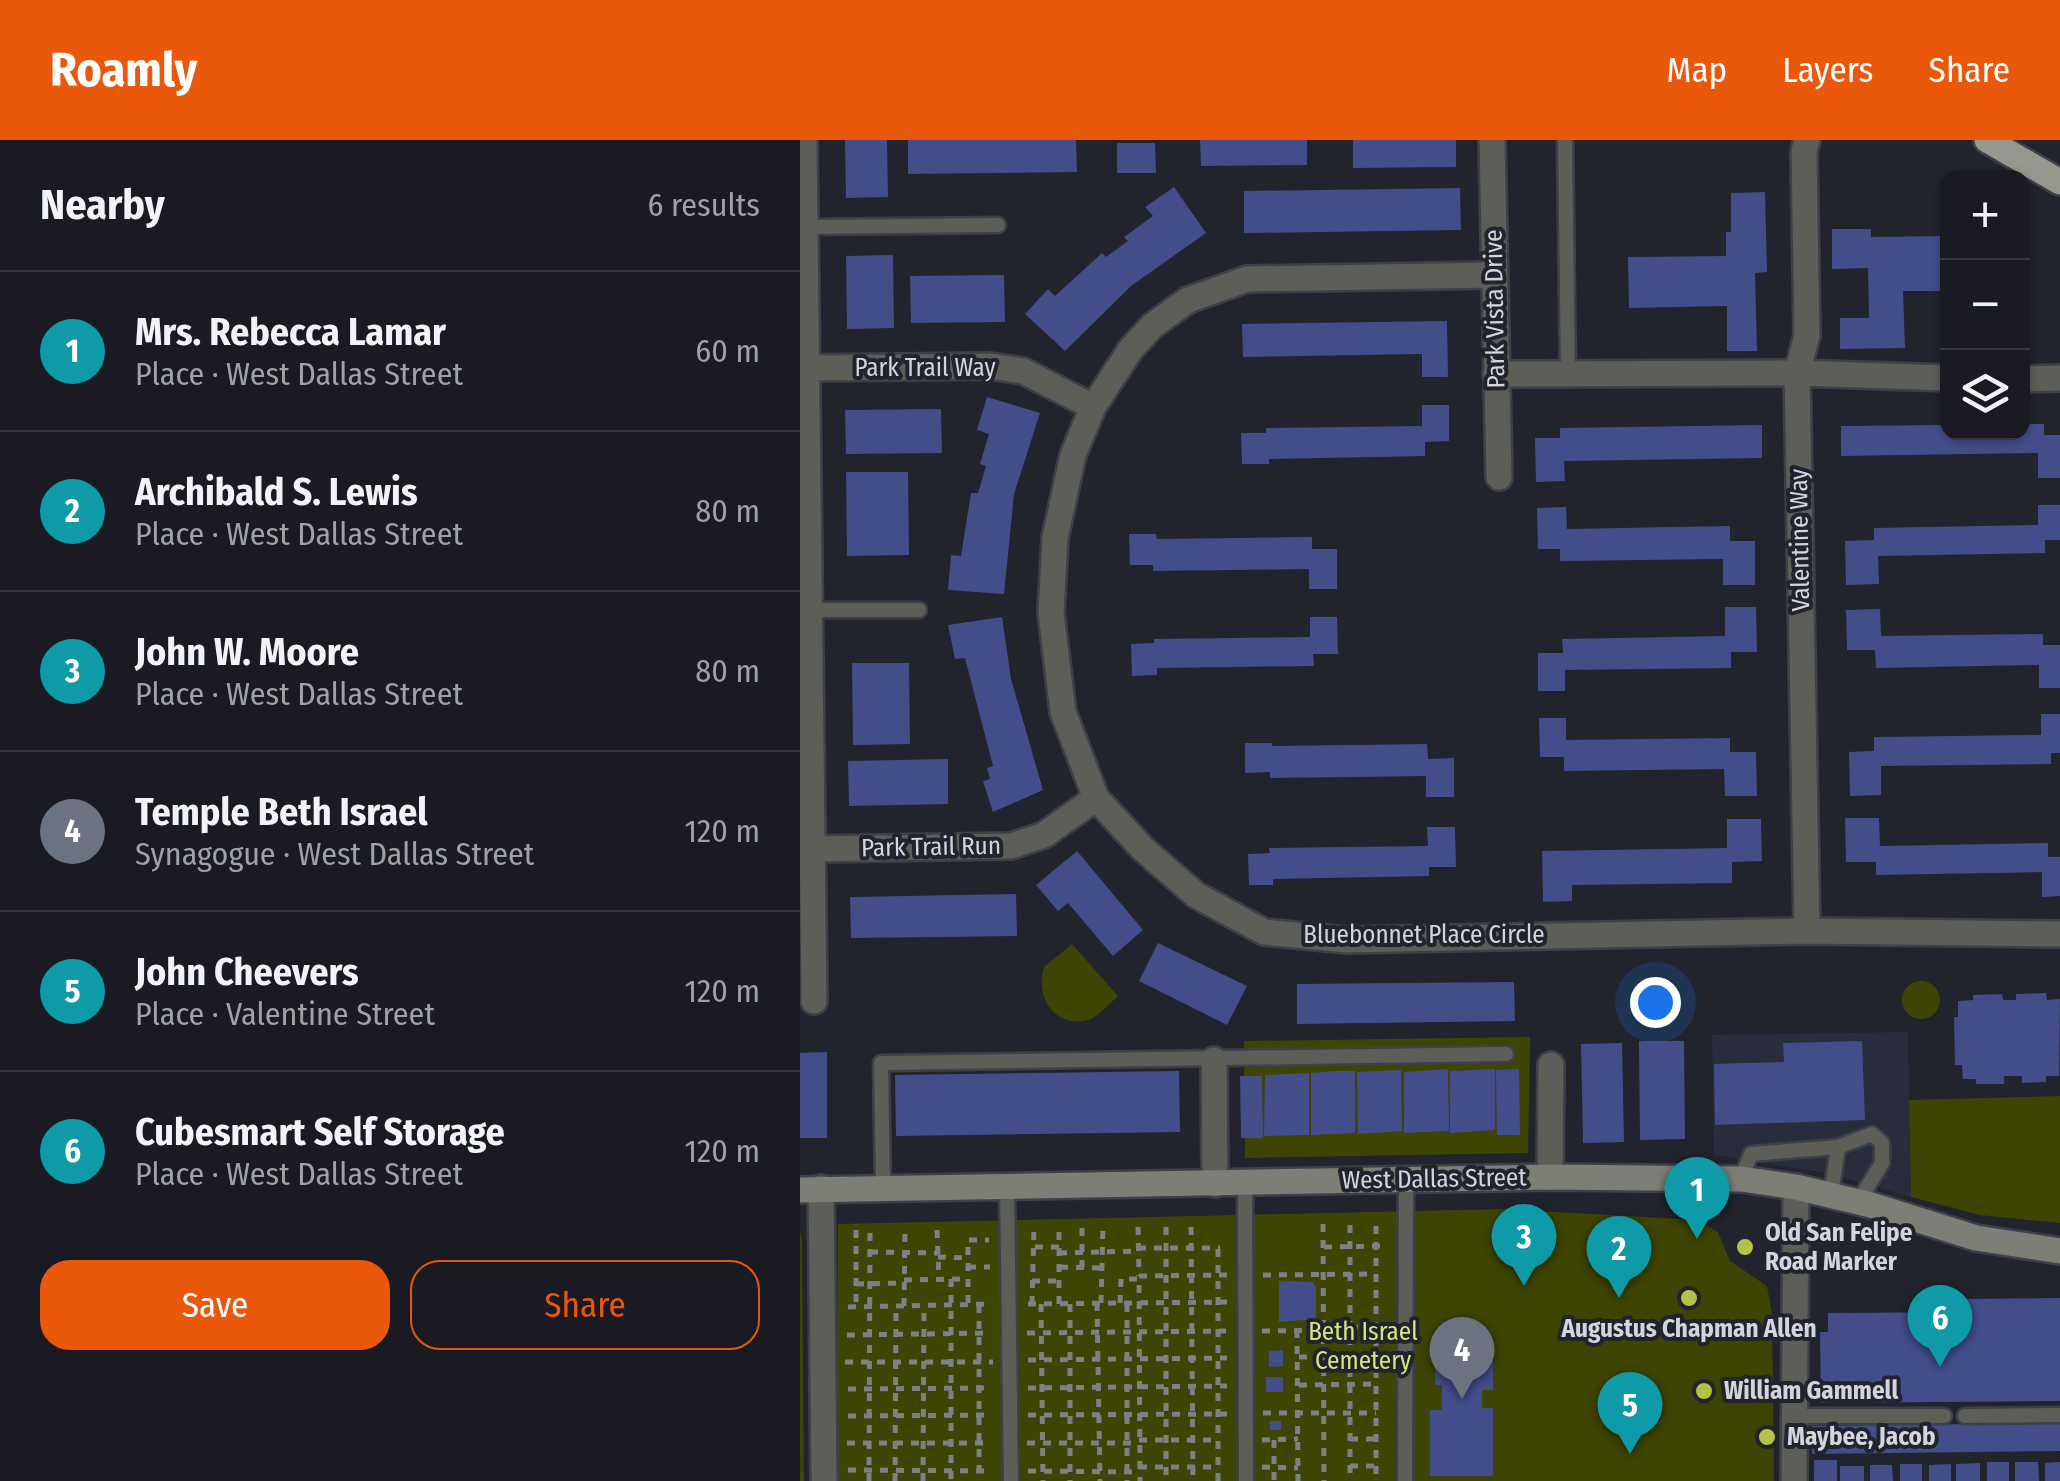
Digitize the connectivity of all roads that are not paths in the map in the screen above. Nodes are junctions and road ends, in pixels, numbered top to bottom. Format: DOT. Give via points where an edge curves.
graph roads {
  1 [pos="804,140"];
  2 [pos="1492,140"];
  3 [pos="1565,140"];
  4 [pos="1987,140"];
  5 [pos="1806,146"];
  6 [pos="2060,182"];
  7 [pos="998,225"];
  8 [pos="805,228"];
  9 [pos="1494,275"];
  10 [pos="808,368"];
  11 [pos="1797,373"];
  12 [pos="1496,374"];
  13 [pos="1568,374"];
  14 [pos="1940,378"];
  15 [pos="2060,378"];
  16 [pos="2030,379"];
  17 [pos="1093,408"];
  18 [pos="1498,477"];
  19 [pos="810,610"];
  20 [pos="919,610"];
  21 [pos="1096,798"];
  22 [pos="813,850"];
  23 [pos="1807,931"];
  24 [pos="2060,934"];
  25 [pos="814,1001"];
  26 [pos="1506,1054"];
  27 [pos="1214,1060"];
  28 [pos="1550,1066"];
  29 [pos="1838,1147"];
  30 [pos="1550,1177"];
  31 [pos="1741,1179"];
  32 [pos="1406,1180"];
  33 [pos="1214,1184"];
  34 [pos="1245,1184"];
  35 [pos="1007,1186"];
  36 [pos="882,1187"];
  37 [pos="1796,1187"];
  38 [pos="811,1189"];
  39 [pos="1831,1195"];
  40 [pos="1858,1202"];
  41 [pos="2060,1252"];
  42 [pos="2060,1415"];
  43 [pos="1794,1416"];
  44 [pos="1944,1416"];
  45 [pos="1965,1416"];
  46 [pos="1246,1474"];
  47 [pos="824,1481"];
  48 [pos="1011,1481"];
  49 [pos="1405,1481"];
  50 [pos="1794,1481"];
  1 -- 8 [label="street"];
  2 -- 9 [label="street, Park Vista Drive"];
  3 -- 13 [label="lane"];
  4 -- 6 [label="main road"];
  5 -- 11 [label="street, Valentine Way" via="1808,334"];
  7 -- 8 [label="lane"];
  8 -- 10 [label="street"];
  9 -- 12 [label="street, Park Vista Drive"];
  9 -- 17 [label="street, Bluebonnet Place Circle" via="1247,279 1188,300 1152,326"];
  10 -- 17 [label="street, Park Trail Way" via="990,366 1023,371"];
  10 -- 19 [label="street"];
  11 -- 13 [label="street"];
  11 -- 14 [label="street"];
  11 -- 23 [label="street, Valentine Way"];
  12 -- 13 [label="street"];
  12 -- 18 [label="street, Park Vista Drive"];
  15 -- 16 [label="street"];
  17 -- 21 [label="street, Bluebonnet Place Circle" via="1062,498 1051,613 1062,712"];
  19 -- 20 [label="lane"];
  19 -- 22 [label="street"];
  21 -- 22 [label="street, Park Trail Run" via="1044,835 1011,846"];
  21 -- 23 [label="street, Bluebonnet Place Circle" via="1196,896 1264,932 1347,940"];
  22 -- 25 [label="street"];
  23 -- 24 [label="street, Bluebonnet Place Circle"];
  26 -- 27 [label="lane"];
  27 -- 33 [label="street"];
  27 -- 36 [label="lane" via="881,1063"];
  28 -- 30 [label="street"];
  29 -- 31 [label="lane" via="1752,1154"];
  29 -- 39 [label="lane"];
  29 -- 40 [label="lane" via="1872,1134 1882,1144 1882,1163"];
  30 -- 31 [label="main road, West Dallas Street"];
  30 -- 32 [label="main road, West Dallas Street"];
  31 -- 37 [label="main road, West Dallas Street"];
  32 -- 34 [label="main road, West Dallas Street"];
  32 -- 49 [label="lane"];
  33 -- 34 [label="main road, West Dallas Street"];
  33 -- 35 [label="main road, West Dallas Street"];
  34 -- 46 [label="lane"];
  35 -- 36 [label="main road, West Dallas Street"];
  35 -- 48 [label="lane"];
  36 -- 38 [label="main road, West Dallas Street"];
  37 -- 39 [label="main road, West Dallas Street"];
  37 -- 43 [label="street"];
  38 -- 47 [label="street"];
  39 -- 40 [label="main road, West Dallas Street"];
  40 -- 41 [label="main road, West Dallas Street" via="1976,1238"];
  42 -- 45 [label="lane"];
  43 -- 44 [label="lane"];
  43 -- 50 [label="street"];
}
